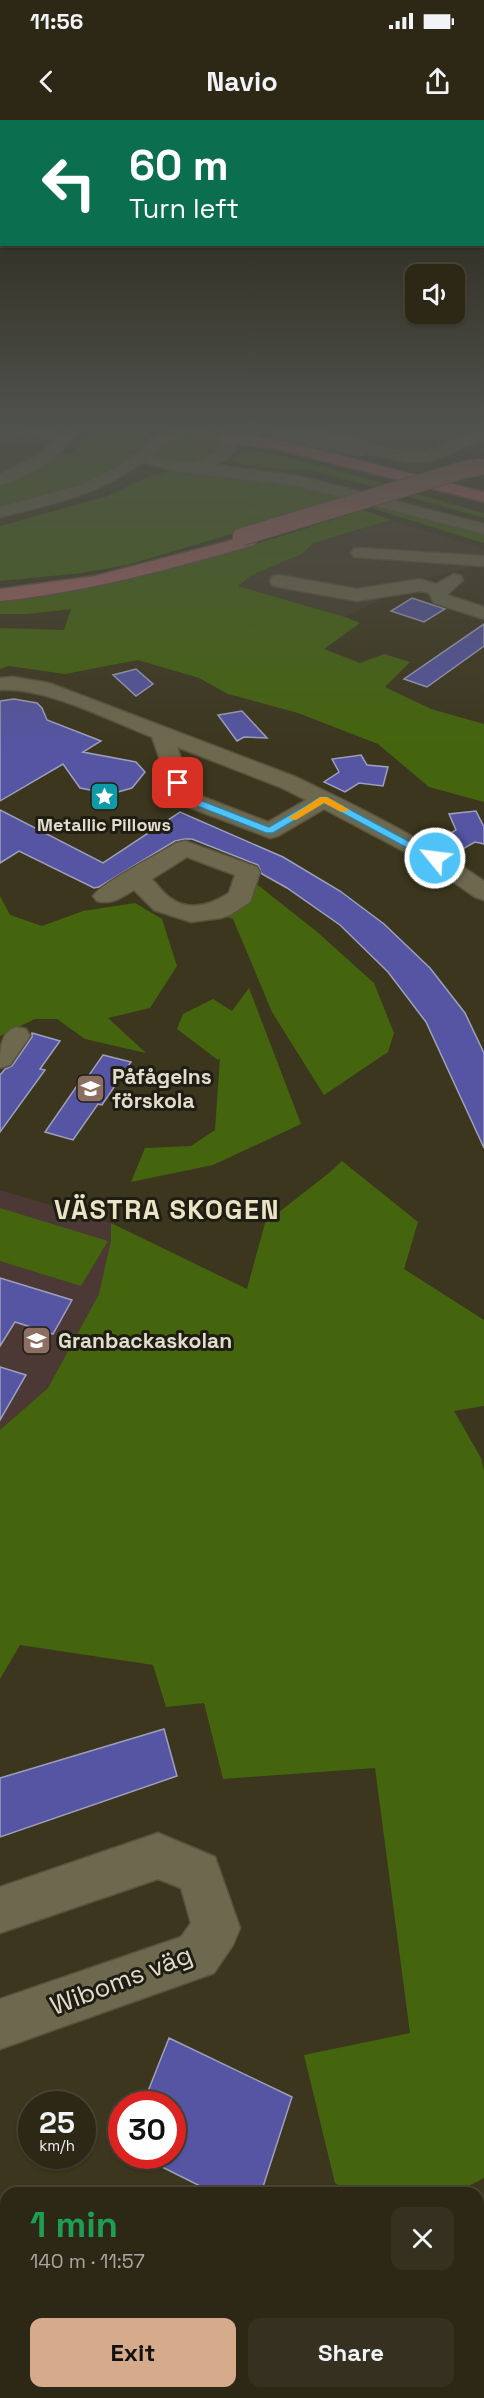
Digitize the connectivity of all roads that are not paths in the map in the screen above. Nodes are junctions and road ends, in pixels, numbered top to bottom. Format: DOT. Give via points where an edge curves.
graph roads {
  1 [pos="254,536"];
  2 [pos="245,539"];
  3 [pos="360,553"];
  4 [pos="484,561"];
  5 [pos="484,573"];
  6 [pos="279,581"];
  7 [pos="0,587"];
  8 [pos="439,590"];
  9 [pos="0,595"];
  10 [pos="484,612"];
  11 [pos="0,684"];
  12 [pos="161,732"];
  13 [pos="324,799"];
  14 [pos="136,877"];
  15 [pos="484,892"];
  16 [pos="106,896"];
  17 [pos="0,1910"];
  18 [pos="0,2024"];
  1 -- 2 [label="main road"];
  2 -- 7 [label="main road" via="124,569"];
  2 -- 9 [label="main road" via="114,579"];
  3 -- 4 [label="street"];
  5 -- 8 [label="street" via="458,578"];
  6 -- 8 [label="street" via="357,595 420,585"];
  8 -- 10 [label="street" via="441,599"];
  11 -- 12 [label="street" via="42,687"];
  12 -- 13 [label="street"];
  12 -- 13 [label="street" via="176,798 270,831"];
  13 -- 15 [label="street" via="435,858"];
  14 -- 16 [label="street"];
  17 -- 18 [label="street, Wiboms väg" via="158,1856 200,1873 216,1928 197,1956"];
}
